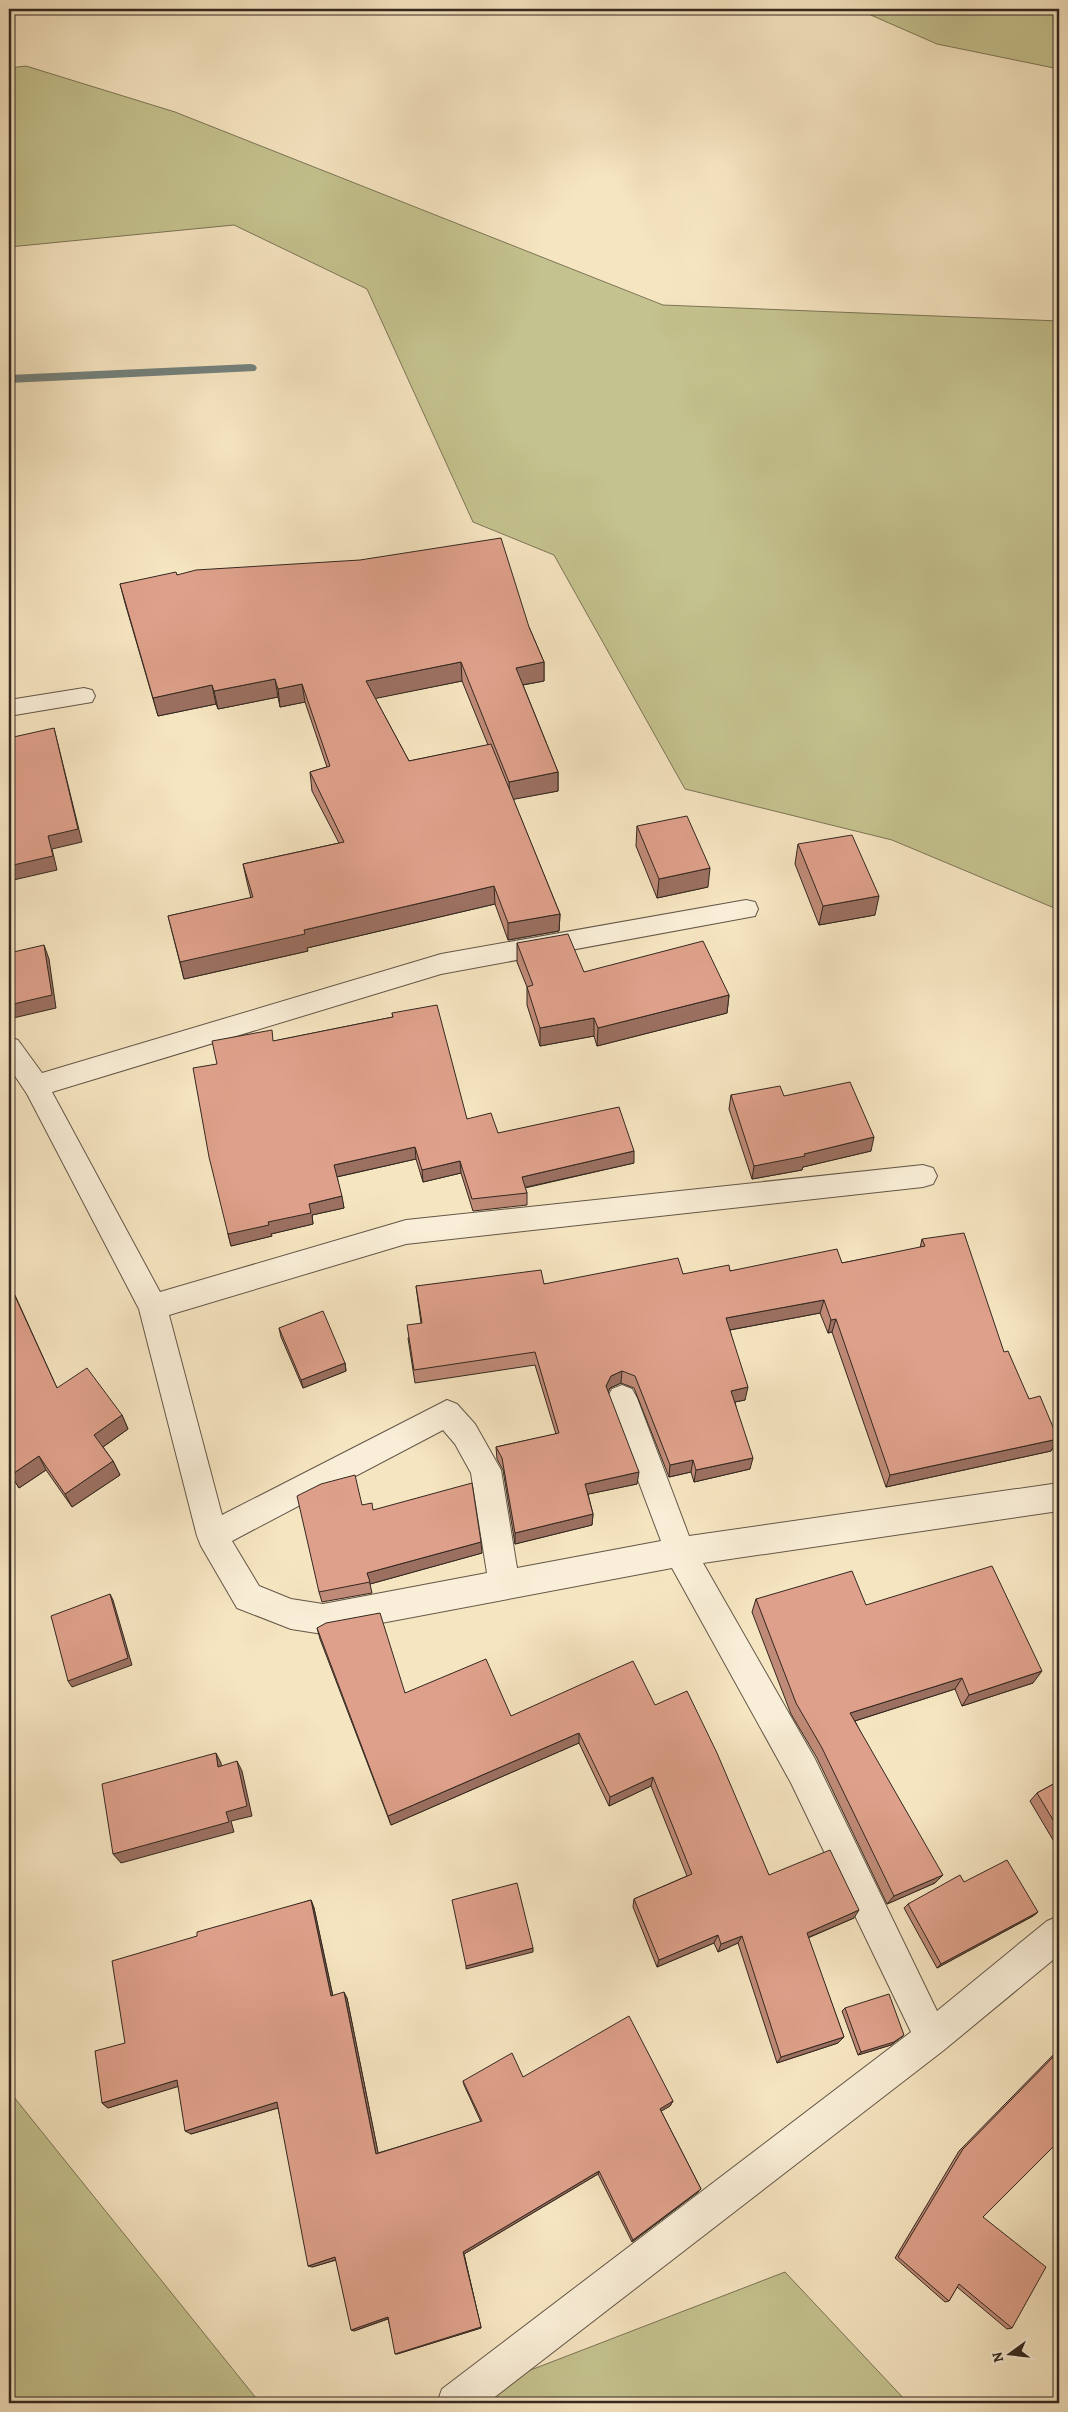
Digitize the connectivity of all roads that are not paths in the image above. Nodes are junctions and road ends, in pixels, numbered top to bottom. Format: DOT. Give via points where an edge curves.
graph roads {
  1 [pos="84,696"];
  2 [pos="9,708"];
  3 [pos="746,909"];
  4 [pos="9,1047"];
  5 [pos="36,1086"];
  6 [pos="923,1176"];
  7 [pos="153,1307"];
  8 [pos="622,1398"];
  9 [pos="1059,1497"];
  10 [pos="212,1536"];
  11 [pos="680,1552"];
  12 [pos="504,1584"];
  13 [pos="1059,1934"];
  14 [pos="932,2038"];
  15 [pos="456,2403"];
  1 -- 2 [label="street"];
  3 -- 5 [label="street" via="440,964"];
  4 -- 5 [label="street"];
  5 -- 7 [label="street"];
  6 -- 7 [label="street" via="406,1232"];
  7 -- 10 [label="street"];
  8 -- 11 [label="street"];
  9 -- 11 [label="street"];
  10 -- 12 [label="street" via="248,1597 291,1614 323,1619"];
  10 -- 12 [label="street" via="447,1413 465,1434 486,1470"];
  11 -- 12 [label="street"];
  11 -- 14 [label="street" via="803,1771"];
  13 -- 14 [label="street"];
  14 -- 15 [label="street"];
}
